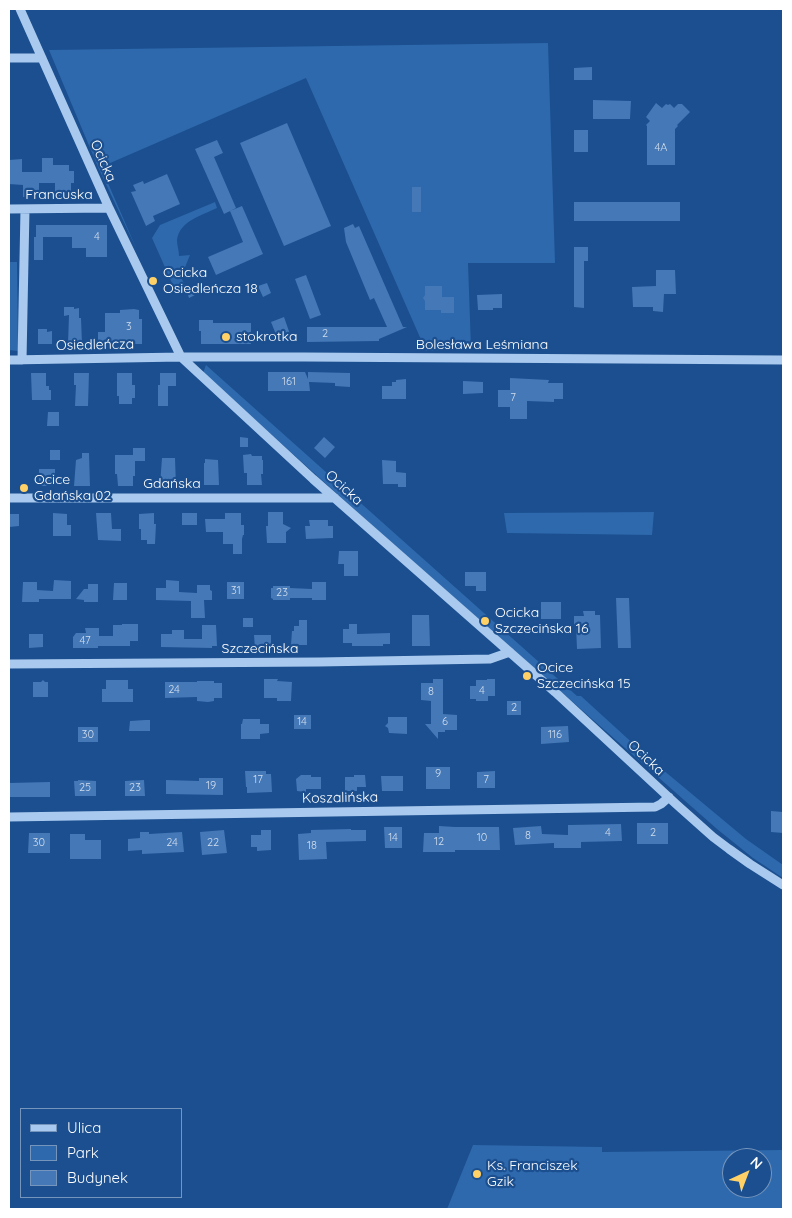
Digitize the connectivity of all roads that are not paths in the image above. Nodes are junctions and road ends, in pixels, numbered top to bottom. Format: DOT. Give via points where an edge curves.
graph roads {
  1 [pos="20,9"];
  2 [pos="9,58"];
  3 [pos="42,58"];
  4 [pos="109,208"];
  5 [pos="9,209"];
  6 [pos="25,209"];
  7 [pos="181,357"];
  8 [pos="9,360"];
  9 [pos="22,360"];
  10 [pos="783,360"];
  11 [pos="9,498"];
  12 [pos="335,498"];
  13 [pos="510,652"];
  14 [pos="9,664"];
  15 [pos="669,797"];
  16 [pos="9,817"];
  17 [pos="783,885"];
  1 -- 3 [label="street, Ocicka"];
  2 -- 3 [label="street"];
  3 -- 4 [label="street, Ocicka"];
  4 -- 6 [label="street, Francuska"];
  4 -- 7 [label="street, Ocicka"];
  5 -- 6 [label="street, Francuska"];
  6 -- 9 [label="street"];
  7 -- 9 [label="street, Osiedleńcza"];
  7 -- 10 [label="street, Bolesława Leśmiana"];
  7 -- 12 [label="street, Ocicka"];
  8 -- 9 [label="street, Osiedleńcza"];
  11 -- 12 [label="street, Gdańska"];
  12 -- 13 [label="street, Ocicka"];
  13 -- 14 [label="street, Szczecińska" via="490,659"];
  13 -- 15 [label="street, Ocicka"];
  15 -- 16 [label="street, Koszalińska" via="655,807"];
  15 -- 17 [label="street, Ocicka" via="713,837"];
}
